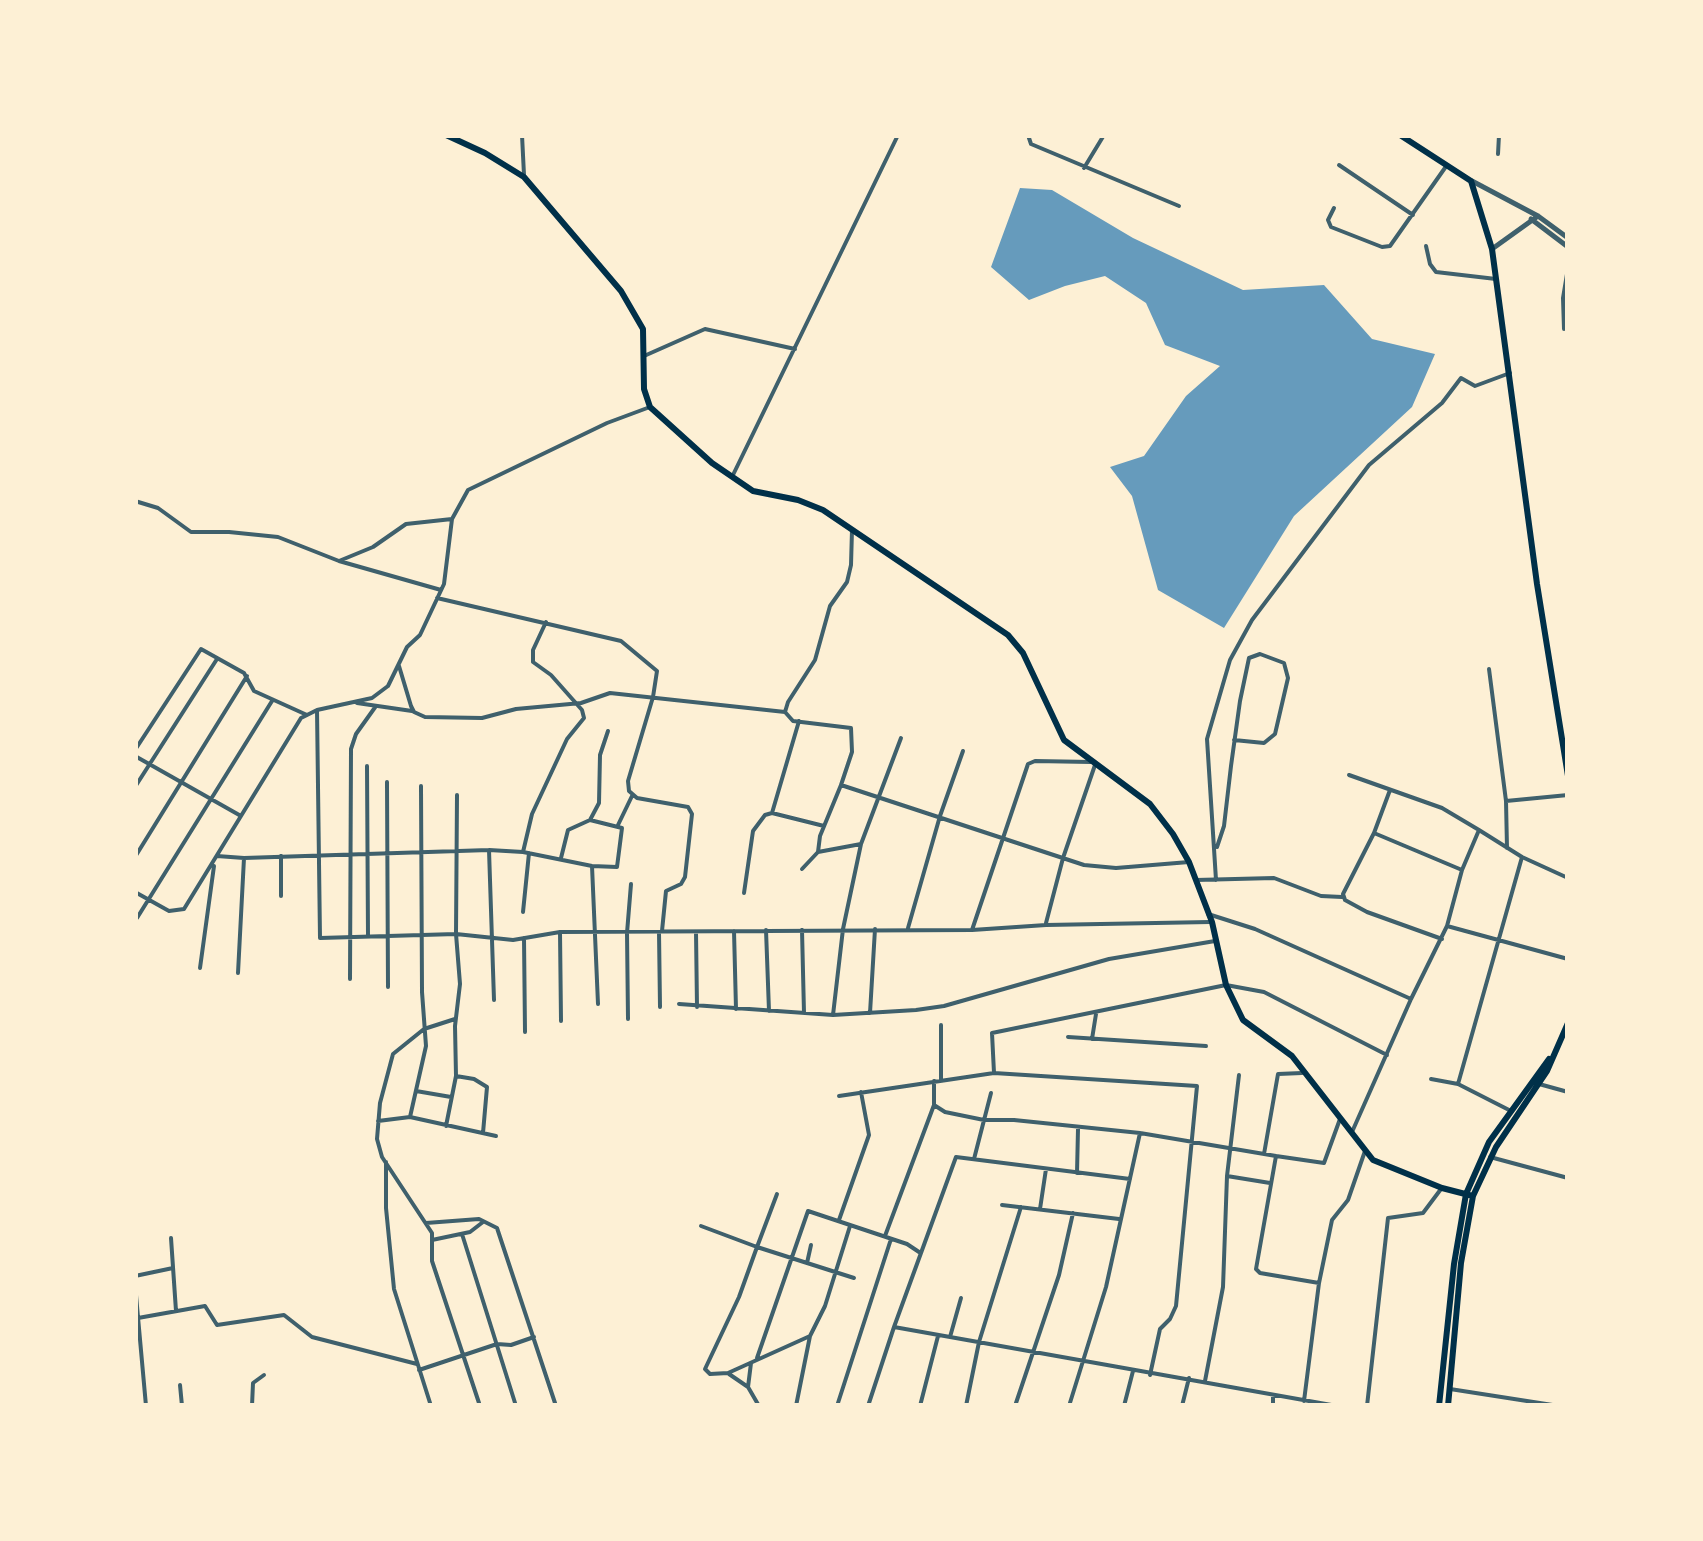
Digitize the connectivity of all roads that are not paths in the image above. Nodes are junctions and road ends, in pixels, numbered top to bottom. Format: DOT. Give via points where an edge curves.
graph roads {
  1 [pos="446,135"];
  2 [pos="522,135"];
  3 [pos="898,135"];
  4 [pos="936,135"];
  5 [pos="956,135"];
  6 [pos="1028,135"];
  7 [pos="1104,135"];
  8 [pos="1400,135"];
  9 [pos="1499,135"];
  10 [pos="1498,154"];
  11 [pos="1339,166"];
  12 [pos="1447,166"];
  13 [pos="1084,168"];
  14 [pos="524,177"];
  15 [pos="1471,181"];
  16 [pos="1180,206"];
  17 [pos="1334,208"];
  18 [pos="1413,215"];
  19 [pos="1535,218"];
  20 [pos="1568,238"];
  21 [pos="1426,246"];
  22 [pos="1568,247"];
  23 [pos="1492,249"];
  24 [pos="1568,268"];
  25 [pos="1496,279"];
  26 [pos="1564,328"];
  27 [pos="794,350"];
  28 [pos="644,356"];
  29 [pos="1510,373"];
  30 [pos="650,407"];
  31 [pos="732,477"];
  32 [pos="135,500"];
  33 [pos="452,519"];
  34 [pos="852,530"];
  35 [pos="339,561"];
  36 [pos="441,590"];
  37 [pos="437,598"];
  38 [pos="546,622"];
  39 [pos="217,659"];
  40 [pos="399,666"];
  41 [pos="1490,670"];
  42 [pos="247,676"];
  43 [pos="653,697"];
  44 [pos="272,700"];
  45 [pos="352,702"];
  46 [pos="575,704"];
  47 [pos="376,706"];
  48 [pos="317,710"];
  49 [pos="414,712"];
  50 [pos="785,712"];
  51 [pos="306,715"];
  52 [pos="799,722"];
  53 [pos="608,731"];
  54 [pos="901,738"];
  55 [pos="1234,740"];
  56 [pos="963,751"];
  57 [pos="135,753"];
  58 [pos="149,764"];
  59 [pos="1093,764"];
  60 [pos="367,766"];
  61 [pos="1349,775"];
  62 [pos="1568,776"];
  63 [pos="180,780"];
  64 [pos="386,782"];
  65 [pos="840,785"];
  66 [pos="421,786"];
  67 [pos="135,787"];
  68 [pos="1390,790"];
  69 [pos="457,794"];
  70 [pos="1568,795"];
  71 [pos="632,796"];
  72 [pos="878,796"];
  73 [pos="210,798"];
  74 [pos="1506,801"];
  75 [pos="772,813"];
  76 [pos="241,816"];
  77 [pos="940,816"];
  78 [pos="590,820"];
  79 [pos="618,826"];
  80 [pos="824,826"];
  81 [pos="1479,830"];
  82 [pos="1374,833"];
  83 [pos="1002,840"];
  84 [pos="861,844"];
  85 [pos="1507,848"];
  86 [pos="489,850"];
  87 [pos="456,851"];
  88 [pos="422,852"];
  89 [pos="526,852"];
  90 [pos="818,852"];
  91 [pos="1216,852"];
  92 [pos="351,854"];
  93 [pos="368,854"];
  94 [pos="387,854"];
  95 [pos="317,855"];
  96 [pos="135,856"];
  97 [pos="282,856"];
  98 [pos="216,858"];
  99 [pos="244,858"];
  100 [pos="561,858"];
  101 [pos="1063,858"];
  102 [pos="1522,858"];
  103 [pos="1189,862"];
  104 [pos="592,866"];
  105 [pos="802,870"];
  106 [pos="1462,870"];
  107 [pos="1568,878"];
  108 [pos="1196,880"];
  109 [pos="1216,880"];
  110 [pos="631,884"];
  111 [pos="135,892"];
  112 [pos="744,892"];
  113 [pos="282,896"];
  114 [pos="1344,897"];
  115 [pos="147,899"];
  116 [pos="523,912"];
  117 [pos="137,918"];
  118 [pos="1210,918"];
  119 [pos="1046,925"];
  120 [pos="1447,926"];
  121 [pos="843,929"];
  122 [pos="766,930"];
  123 [pos="802,930"];
  124 [pos="875,930"];
  125 [pos="908,930"];
  126 [pos="972,930"];
  127 [pos="734,931"];
  128 [pos="560,932"];
  129 [pos="595,932"];
  130 [pos="660,932"];
  131 [pos="696,932"];
  132 [pos="626,933"];
  133 [pos="456,934"];
  134 [pos="422,936"];
  135 [pos="491,936"];
  136 [pos="368,937"];
  137 [pos="388,937"];
  138 [pos="352,938"];
  139 [pos="524,938"];
  140 [pos="1442,939"];
  141 [pos="1215,941"];
  142 [pos="1500,941"];
  143 [pos="1568,959"];
  144 [pos="200,968"];
  145 [pos="238,973"];
  146 [pos="350,979"];
  147 [pos="1226,985"];
  148 [pos="388,987"];
  149 [pos="1411,999"];
  150 [pos="494,1000"];
  151 [pos="598,1004"];
  152 [pos="679,1004"];
  153 [pos="697,1007"];
  154 [pos="660,1008"];
  155 [pos="736,1009"];
  156 [pos="769,1011"];
  157 [pos="804,1013"];
  158 [pos="870,1013"];
  159 [pos="1096,1013"];
  160 [pos="833,1015"];
  161 [pos="455,1019"];
  162 [pos="628,1019"];
  163 [pos="560,1021"];
  164 [pos="1568,1023"];
  165 [pos="941,1024"];
  166 [pos="424,1030"];
  167 [pos="525,1032"];
  168 [pos="1068,1037"];
  169 [pos="1092,1038"];
  170 [pos="1206,1046"];
  171 [pos="1388,1055"];
  172 [pos="994,1073"];
  173 [pos="1304,1073"];
  174 [pos="1238,1074"];
  175 [pos="456,1076"];
  176 [pos="1431,1079"];
  177 [pos="941,1080"];
  178 [pos="934,1081"];
  179 [pos="1536,1082"];
  180 [pos="1458,1084"];
  181 [pos="416,1091"];
  182 [pos="861,1092"];
  183 [pos="1568,1092"];
  184 [pos="992,1093"];
  185 [pos="840,1096"];
  186 [pos="452,1097"];
  187 [pos="934,1105"];
  188 [pos="1511,1111"];
  189 [pos="410,1118"];
  190 [pos="1341,1118"];
  191 [pos="984,1120"];
  192 [pos="378,1121"];
  193 [pos="446,1126"];
  194 [pos="1078,1128"];
  195 [pos="1140,1133"];
  196 [pos="1352,1133"];
  197 [pos="483,1134"];
  198 [pos="496,1136"];
  199 [pos="1193,1145"];
  200 [pos="1230,1150"];
  201 [pos="1365,1151"];
  202 [pos="1264,1154"];
  203 [pos="1276,1156"];
  204 [pos="1490,1158"];
  205 [pos="974,1159"];
  206 [pos="386,1162"];
  207 [pos="1046,1170"];
  208 [pos="1077,1173"];
  209 [pos="1227,1176"];
  210 [pos="1568,1178"];
  211 [pos="1130,1179"];
  212 [pos="1270,1182"];
  213 [pos="1442,1188"];
  214 [pos="778,1194"];
  215 [pos="1470,1195"];
  216 [pos="1002,1205"];
  217 [pos="1021,1207"];
  218 [pos="1040,1209"];
  219 [pos="1073,1213"];
  220 [pos="485,1220"];
  221 [pos="840,1220"];
  222 [pos="1120,1220"];
  223 [pos="426,1223"];
  224 [pos="701,1226"];
  225 [pos="850,1226"];
  226 [pos="462,1234"];
  227 [pos="171,1238"];
  228 [pos="888,1238"];
  229 [pos="432,1240"];
  230 [pos="811,1245"];
  231 [pos="757,1247"];
  232 [pos="919,1252"];
  233 [pos="792,1258"];
  234 [pos="807,1262"];
  235 [pos="173,1268"];
  236 [pos="834,1271"];
  237 [pos="135,1276"];
  238 [pos="854,1278"];
  239 [pos="1319,1283"];
  240 [pos="135,1284"];
  241 [pos="961,1298"];
  242 [pos="136,1309"];
  243 [pos="176,1311"];
  244 [pos="138,1318"];
  245 [pos="894,1327"];
  246 [pos="810,1336"];
  247 [pos="938,1336"];
  248 [pos="534,1337"];
  249 [pos="950,1338"];
  250 [pos="979,1342"];
  251 [pos="497,1344"];
  252 [pos="1031,1352"];
  253 [pos="464,1354"];
  254 [pos="757,1358"];
  255 [pos="1081,1362"];
  256 [pos="752,1363"];
  257 [pos="418,1367"];
  258 [pos="1133,1372"];
  259 [pos="728,1373"];
  260 [pos="264,1375"];
  261 [pos="1150,1375"];
  262 [pos="1189,1378"];
  263 [pos="1206,1381"];
  264 [pos="180,1384"];
  265 [pos="748,1386"];
  266 [pos="1450,1389"];
  267 [pos="1273,1396"];
  268 [pos="1304,1400"];
  269 [pos="146,1406"];
  270 [pos="182,1406"];
  271 [pos="252,1406"];
  272 [pos="431,1406"];
  273 [pos="480,1406"];
  274 [pos="516,1406"];
  275 [pos="556,1406"];
  276 [pos="759,1406"];
  277 [pos="796,1406"];
  278 [pos="838,1406"];
  279 [pos="868,1406"];
  280 [pos="920,1406"];
  281 [pos="966,1406"];
  282 [pos="1015,1406"];
  283 [pos="1069,1406"];
  284 [pos="1124,1406"];
  285 [pos="1182,1406"];
  286 [pos="1272,1406"];
  287 [pos="1337,1406"];
  288 [pos="1368,1406"];
  289 [pos="1439,1406"];
  290 [pos="1448,1406"];
  291 [pos="1559,1406"];
  1 -- 14 [label="main road"];
  2 -- 14 [label="street"];
  3 -- 27 [label="street"];
  4 -- 5 [label="street"];
  6 -- 13 [label="street" via="1031,144"];
  7 -- 13 [label="street"];
  8 -- 12 [label="main road"];
  9 -- 10 [label="street"];
  11 -- 18 [label="street"];
  12 -- 15 [label="main road"];
  12 -- 18 [label="street"];
  13 -- 16 [label="street"];
  14 -- 28 [label="main road" via="620,291 643,329"];
  15 -- 19 [label="street"];
  15 -- 23 [label="main road"];
  17 -- 18 [label="street" via="1331,227 1382,247 1394,243"];
  19 -- 20 [label="street"];
  19 -- 22 [label="street"];
  19 -- 23 [label="street"];
  21 -- 25 [label="street" via="1436,272"];
  23 -- 25 [label="main road"];
  24 -- 26 [label="street"];
  25 -- 29 [label="main road"];
  27 -- 28 [label="street" via="704,329"];
  27 -- 31 [label="street"];
  28 -- 30 [label="main road"];
  29 -- 62 [label="main road"];
  29 -- 91 [label="street" via="1475,386 1461,378 1442,403 1369,464 1252,620 1230,660 1206,740"];
  30 -- 31 [label="main road"];
  30 -- 33 [label="street" via="476,484"];
  31 -- 34 [label="main road" via="761,494 811,505"];
  32 -- 35 [label="street" via="191,532 278,537"];
  33 -- 35 [label="street" via="406,524"];
  33 -- 36 [label="street"];
  34 -- 50 [label="street" via="847,582 830,606 814,660"];
  34 -- 59 [label="main road" via="1008,634 1064,740"];
  35 -- 36 [label="street"];
  36 -- 37 [label="street"];
  37 -- 38 [label="street"];
  37 -- 40 [label="street"];
  38 -- 43 [label="street" via="626,643 657,671"];
  38 -- 46 [label="street" via="533,662"];
  39 -- 42 [label="street"];
  39 -- 57 [label="street" via="200,649"];
  39 -- 58 [label="street"];
  40 -- 45 [label="street" via="380,693"];
  40 -- 49 [label="street"];
  41 -- 74 [label="street"];
  42 -- 44 [label="street" via="251,688"];
  42 -- 63 [label="street"];
  43 -- 46 [label="street" via="610,693"];
  43 -- 50 [label="street"];
  43 -- 71 [label="street" via="628,781"];
  44 -- 51 [label="street"];
  44 -- 73 [label="street"];
  45 -- 47 [label="street"];
  45 -- 48 [label="street"];
  46 -- 49 [label="street" via="482,718"];
  46 -- 89 [label="street" via="584,718 532,814"];
  47 -- 49 [label="street"];
  47 -- 92 [label="street" via="352,740"];
  48 -- 51 [label="street"];
  48 -- 95 [label="street"];
  50 -- 52 [label="street"];
  51 -- 76 [label="street"];
  52 -- 65 [label="street" via="852,728"];
  52 -- 75 [label="street"];
  53 -- 78 [label="street" via="600,755 599,804"];
  54 -- 72 [label="street"];
  55 -- 55 [label="street" via="1264,743 1275,734 1288,678 1284,663 1260,654 1249,658"];
  55 -- 91 [label="street"];
  56 -- 77 [label="street"];
  57 -- 58 [label="street"];
  58 -- 63 [label="street"];
  58 -- 67 [label="street"];
  59 -- 83 [label="street" via="1028,764"];
  59 -- 101 [label="street"];
  59 -- 103 [label="main road" via="1150,804"];
  60 -- 93 [label="street"];
  61 -- 68 [label="street"];
  63 -- 73 [label="street"];
  63 -- 96 [label="street"];
  64 -- 94 [label="street"];
  65 -- 72 [label="street"];
  65 -- 80 [label="street"];
  66 -- 88 [label="street"];
  68 -- 81 [label="street"];
  68 -- 82 [label="street"];
  69 -- 87 [label="street"];
  70 -- 74 [label="street"];
  71 -- 79 [label="street"];
  71 -- 130 [label="street" via="691,810 685,877 666,892"];
  72 -- 77 [label="street"];
  72 -- 84 [label="street"];
  73 -- 76 [label="street"];
  73 -- 115 [label="street"];
  74 -- 85 [label="street"];
  75 -- 80 [label="street"];
  75 -- 112 [label="street" via="753,830"];
  76 -- 98 [label="street"];
  77 -- 83 [label="street"];
  77 -- 125 [label="street"];
  78 -- 79 [label="street"];
  78 -- 100 [label="street" via="568,830"];
  79 -- 104 [label="street" via="618,866"];
  80 -- 90 [label="street"];
  81 -- 85 [label="street"];
  81 -- 106 [label="street"];
  82 -- 106 [label="street"];
  82 -- 114 [label="street"];
  83 -- 101 [label="street"];
  83 -- 126 [label="street"];
  84 -- 90 [label="street"];
  84 -- 121 [label="street"];
  85 -- 102 [label="street"];
  86 -- 87 [label="street"];
  86 -- 89 [label="street"];
  86 -- 135 [label="street"];
  87 -- 88 [label="street"];
  87 -- 133 [label="street"];
  88 -- 94 [label="street"];
  88 -- 134 [label="street"];
  89 -- 100 [label="street"];
  89 -- 116 [label="street"];
  90 -- 105 [label="street"];
  91 -- 109 [label="street"];
  92 -- 93 [label="street"];
  92 -- 95 [label="street"];
  92 -- 138 [label="street"];
  93 -- 94 [label="street"];
  93 -- 136 [label="street"];
  94 -- 137 [label="street"];
  95 -- 97 [label="street"];
  95 -- 138 [label="street" via="319,937"];
  97 -- 99 [label="street"];
  97 -- 113 [label="street"];
  98 -- 99 [label="street"];
  98 -- 115 [label="street" via="184,910 168,911"];
  98 -- 144 [label="street"];
  99 -- 145 [label="street"];
  100 -- 104 [label="street"];
  101 -- 103 [label="street" via="1116,868"];
  101 -- 119 [label="street"];
  102 -- 107 [label="street"];
  102 -- 142 [label="street"];
  103 -- 108 [label="main road"];
  104 -- 129 [label="street"];
  106 -- 120 [label="street"];
  108 -- 109 [label="street"];
  108 -- 118 [label="main road"];
  109 -- 114 [label="street" via="1274,878"];
  110 -- 132 [label="street"];
  111 -- 115 [label="street"];
  114 -- 140 [label="street"];
  115 -- 117 [label="street"];
  118 -- 119 [label="street"];
  118 -- 141 [label="main road"];
  118 -- 149 [label="street" via="1254,930"];
  119 -- 126 [label="street"];
  120 -- 140 [label="street"];
  120 -- 142 [label="street"];
  121 -- 123 [label="street"];
  121 -- 124 [label="street"];
  121 -- 160 [label="street"];
  122 -- 123 [label="street"];
  122 -- 127 [label="street"];
  122 -- 156 [label="street"];
  123 -- 157 [label="street"];
  124 -- 125 [label="street"];
  124 -- 158 [label="street"];
  125 -- 126 [label="street"];
  127 -- 131 [label="street"];
  127 -- 155 [label="street"];
  128 -- 129 [label="street"];
  128 -- 139 [label="street"];
  128 -- 163 [label="street"];
  129 -- 132 [label="street"];
  129 -- 151 [label="street"];
  130 -- 131 [label="street"];
  130 -- 132 [label="street"];
  130 -- 154 [label="street"];
  131 -- 153 [label="street"];
  132 -- 162 [label="street"];
  133 -- 134 [label="street"];
  133 -- 135 [label="street"];
  133 -- 161 [label="street"];
  134 -- 137 [label="street"];
  134 -- 166 [label="street"];
  135 -- 139 [label="street"];
  135 -- 150 [label="street"];
  136 -- 137 [label="street"];
  136 -- 138 [label="street"];
  137 -- 148 [label="street"];
  138 -- 146 [label="street"];
  139 -- 167 [label="street"];
  140 -- 149 [label="street"];
  141 -- 147 [label="main road"];
  141 -- 158 [label="street" via="1109,959 944,1006"];
  142 -- 143 [label="street"];
  142 -- 180 [label="street"];
  147 -- 159 [label="street"];
  147 -- 171 [label="street" via="1264,992"];
  147 -- 173 [label="main road" via="1243,1020 1287,1051"];
  149 -- 171 [label="street"];
  152 -- 153 [label="street"];
  153 -- 155 [label="street"];
  155 -- 156 [label="street"];
  156 -- 157 [label="street"];
  157 -- 160 [label="street"];
  158 -- 160 [label="street"];
  159 -- 169 [label="street"];
  159 -- 172 [label="street" via="993,1032"];
  161 -- 166 [label="street"];
  161 -- 175 [label="street"];
  164 -- 179 [label="main road"];
  165 -- 177 [label="street"];
  166 -- 181 [label="street"];
  166 -- 192 [label="street" via="392,1054"];
  168 -- 169 [label="street"];
  169 -- 170 [label="street"];
  171 -- 196 [label="street"];
  172 -- 177 [label="street"];
  172 -- 199 [label="street" via="1194,1084"];
  173 -- 190 [label="main road"];
  173 -- 202 [label="street" via="1278,1074"];
  174 -- 200 [label="street"];
  175 -- 186 [label="street"];
  175 -- 197 [label="street" via="486,1087"];
  176 -- 180 [label="street"];
  177 -- 178 [label="street"];
  178 -- 182 [label="street"];
  178 -- 187 [label="street"];
  179 -- 183 [label="street"];
  179 -- 188 [label="main road"];
  179 -- 204 [label="main road"];
  180 -- 188 [label="street"];
  181 -- 186 [label="street"];
  181 -- 189 [label="street"];
  182 -- 185 [label="street"];
  182 -- 221 [label="street" via="869,1135"];
  184 -- 191 [label="street"];
  186 -- 193 [label="street"];
  187 -- 191 [label="street"];
  187 -- 228 [label="street"];
  188 -- 215 [label="main road" via="1481,1156"];
  189 -- 192 [label="street"];
  189 -- 193 [label="street"];
  190 -- 196 [label="main road"];
  190 -- 203 [label="street" via="1324,1163"];
  191 -- 194 [label="street"];
  191 -- 205 [label="street"];
  192 -- 206 [label="street"];
  193 -- 197 [label="street"];
  194 -- 195 [label="street"];
  194 -- 208 [label="street"];
  195 -- 199 [label="street"];
  195 -- 211 [label="street"];
  196 -- 201 [label="main road"];
  197 -- 198 [label="street"];
  199 -- 200 [label="street"];
  199 -- 261 [label="street" via="1176,1306 1160,1329"];
  200 -- 202 [label="street"];
  200 -- 209 [label="street"];
  201 -- 213 [label="main road" via="1385,1167"];
  201 -- 239 [label="street" via="1348,1200 1332,1220"];
  202 -- 203 [label="street"];
  203 -- 212 [label="street"];
  204 -- 210 [label="street"];
  204 -- 215 [label="main road"];
  205 -- 207 [label="street"];
  205 -- 232 [label="street" via="954,1158"];
  206 -- 223 [label="street"];
  206 -- 257 [label="street" via="394,1289"];
  207 -- 208 [label="street"];
  207 -- 218 [label="street"];
  208 -- 211 [label="street"];
  209 -- 212 [label="street"];
  209 -- 263 [label="street" via="1222,1288"];
  211 -- 222 [label="street"];
  212 -- 239 [label="street" via="1256,1269"];
  213 -- 215 [label="main road"];
  213 -- 288 [label="street" via="1423,1213 1388,1218"];
  214 -- 231 [label="street"];
  215 -- 266 [label="main road"];
  215 -- 289 [label="main road" via="1454,1264"];
  216 -- 217 [label="street"];
  217 -- 218 [label="street"];
  217 -- 250 [label="street"];
  218 -- 219 [label="street"];
  219 -- 222 [label="street"];
  219 -- 252 [label="street"];
  220 -- 223 [label="street"];
  220 -- 226 [label="street"];
  220 -- 248 [label="street" via="497,1228"];
  221 -- 225 [label="street"];
  221 -- 233 [label="street" via="808,1211"];
  222 -- 255 [label="street"];
  223 -- 229 [label="street"];
  224 -- 231 [label="street"];
  225 -- 228 [label="street"];
  225 -- 236 [label="street"];
  226 -- 229 [label="street"];
  226 -- 251 [label="street"];
  227 -- 235 [label="street"];
  228 -- 232 [label="street"];
  228 -- 278 [label="street"];
  229 -- 253 [label="street" via="432,1261"];
  230 -- 234 [label="street"];
  231 -- 233 [label="street"];
  231 -- 259 [label="street" via="706,1369"];
  232 -- 245 [label="street"];
  233 -- 234 [label="street"];
  233 -- 254 [label="street"];
  234 -- 236 [label="street"];
  235 -- 237 [label="street"];
  235 -- 243 [label="street"];
  236 -- 238 [label="street"];
  236 -- 246 [label="street"];
  239 -- 268 [label="street"];
  240 -- 242 [label="street"];
  241 -- 249 [label="street"];
  242 -- 244 [label="street"];
  243 -- 244 [label="street"];
  243 -- 257 [label="street" via="207,1306 221,1326 287,1315 312,1337"];
  244 -- 269 [label="street"];
  245 -- 247 [label="street"];
  245 -- 279 [label="street"];
  246 -- 254 [label="street"];
  246 -- 277 [label="street"];
  247 -- 249 [label="street"];
  247 -- 280 [label="street"];
  248 -- 251 [label="street"];
  248 -- 275 [label="street"];
  249 -- 250 [label="street"];
  250 -- 252 [label="street"];
  250 -- 281 [label="street"];
  251 -- 253 [label="street"];
  251 -- 274 [label="street"];
  252 -- 255 [label="street"];
  252 -- 282 [label="street"];
  253 -- 257 [label="street"];
  253 -- 273 [label="street"];
  254 -- 256 [label="street"];
  255 -- 258 [label="street"];
  255 -- 283 [label="street"];
  256 -- 259 [label="street"];
  256 -- 265 [label="street"];
  257 -- 272 [label="street"];
  258 -- 261 [label="street"];
  258 -- 284 [label="street"];
  259 -- 265 [label="street"];
  260 -- 271 [label="street" via="254,1383"];
  261 -- 262 [label="street"];
  262 -- 263 [label="street"];
  262 -- 285 [label="street"];
  263 -- 267 [label="street"];
  264 -- 270 [label="street"];
  265 -- 276 [label="street"];
  266 -- 290 [label="main road"];
  266 -- 291 [label="street"];
  267 -- 268 [label="street"];
  267 -- 286 [label="street"];
  268 -- 287 [label="street"];
}
